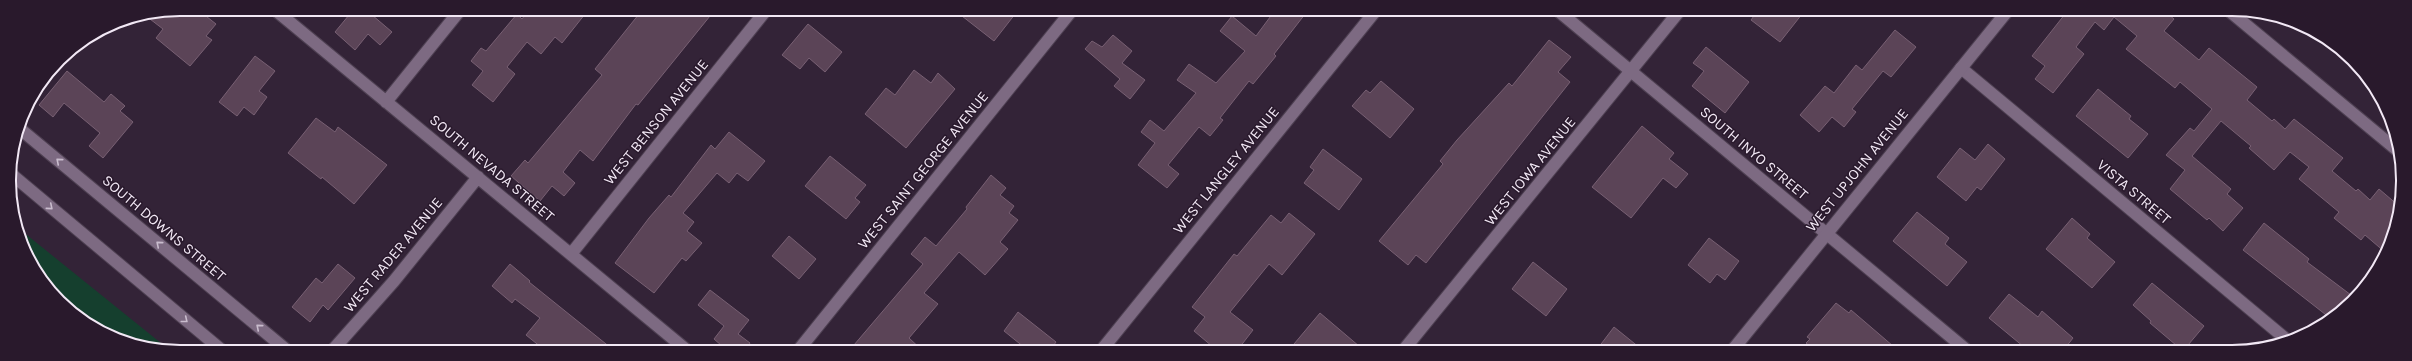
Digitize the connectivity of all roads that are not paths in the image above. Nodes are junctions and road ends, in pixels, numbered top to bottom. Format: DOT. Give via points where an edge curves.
graph roads {
  1 [pos="282,16"];
  2 [pos="455,16"];
  3 [pos="761,16"];
  4 [pos="1067,16"];
  5 [pos="1371,16"];
  6 [pos="1565,16"];
  7 [pos="1675,16"];
  8 [pos="2003,16"];
  9 [pos="2234,16"];
  10 [pos="1961,68"];
  11 [pos="1632,71"];
  12 [pos="386,102"];
  13 [pos="24,132"];
  14 [pos="2392,146"];
  15 [pos="478,177"];
  16 [pos="16,178"];
  17 [pos="1825,233"];
  18 [pos="571,254"];
  19 [pos="2283,336"];
  20 [pos="216,345"];
  21 [pos="281,345"];
  22 [pos="337,345"];
  23 [pos="681,345"];
  24 [pos="803,345"];
  25 [pos="1106,345"];
  26 [pos="1408,345"];
  27 [pos="1736,345"];
  28 [pos="1961,345"];
  1 -- 12 [label="street, SOUTH NEVADA STREET"];
  2 -- 12 [label="street"];
  3 -- 18 [label="street, WEST BENSON AVENUE"];
  4 -- 24 [label="street, WEST SAINT GEORGE AVENUE"];
  5 -- 25 [label="street, WEST LANGLEY AVENUE"];
  6 -- 11 [label="street, SOUTH INYO STREET"];
  7 -- 11 [label="street, WEST IOWA AVENUE"];
  8 -- 10 [label="street, WEST UPJOHN AVENUE"];
  9 -- 14 [label="street"];
  10 -- 17 [label="street, WEST UPJOHN AVENUE"];
  10 -- 19 [label="street, VISTA STREET"];
  11 -- 17 [label="street, SOUTH INYO STREET"];
  11 -- 26 [label="street, WEST IOWA AVENUE"];
  12 -- 15 [label="street, SOUTH NEVADA STREET"];
  21 -- 13 [label="street, SOUTH DOWNS STREET, one-way"];
  15 -- 18 [label="street, SOUTH NEVADA STREET"];
  15 -- 22 [label="street, WEST RADER AVENUE" via="394,281"];
  16 -- 20 [label="street, one-way"];
  17 -- 27 [label="street, WEST UPJOHN AVENUE"];
  17 -- 28 [label="street, SOUTH INYO STREET"];
  18 -- 23 [label="street, SOUTH NEVADA STREET"];
}
